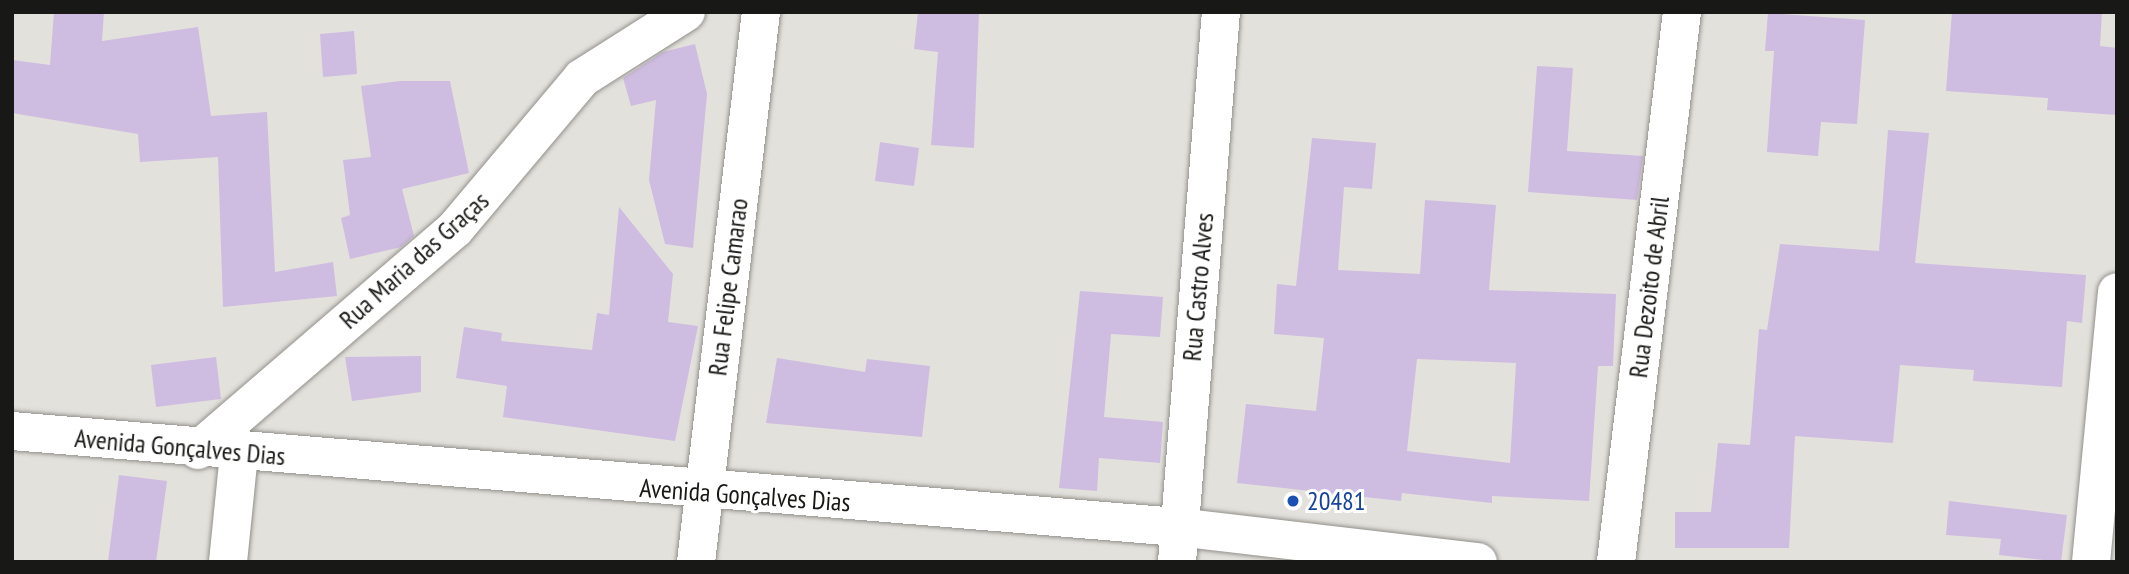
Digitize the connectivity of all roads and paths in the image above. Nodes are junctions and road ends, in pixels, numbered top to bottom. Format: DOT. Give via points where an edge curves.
graph roads {
  1 [pos="686,12"];
  2 [pos="761,12"];
  3 [pos="1221,12"];
  4 [pos="1682,12"];
  5 [pos="2117,292"];
  6 [pos="12,431"];
  7 [pos="198,450"];
  8 [pos="239,453"];
  9 [pos="703,492"];
  10 [pos="1177,545"];
  11 [pos="228,562"];
  12 [pos="696,562"];
  13 [pos="1478,562"];
  14 [pos="1616,562"];
  15 [pos="2091,562"];
  1 -- 7 [label="street, Rua Maria das Graças" via="582,78 455,229"];
  2 -- 9 [label="street, Rua Felipe Camarao"];
  3 -- 10 [label="street, Rua Castro Alves"];
  4 -- 14 [label="street, Rua Dezoito de Abril"];
  5 -- 15 [label="street"];
  6 -- 7 [label="street, Avenida Gonçalves Dias"];
  7 -- 8 [label="street, Avenida Gonçalves Dias"];
  8 -- 9 [label="street, Avenida Gonçalves Dias"];
  8 -- 11 [label="street"];
  9 -- 10 [label="street, Avenida Gonçalves Dias"];
  9 -- 12 [label="street, Rua Felipe Camarao"];
  10 -- 13 [label="street, Avenida Gonçalves Dias"];
}
